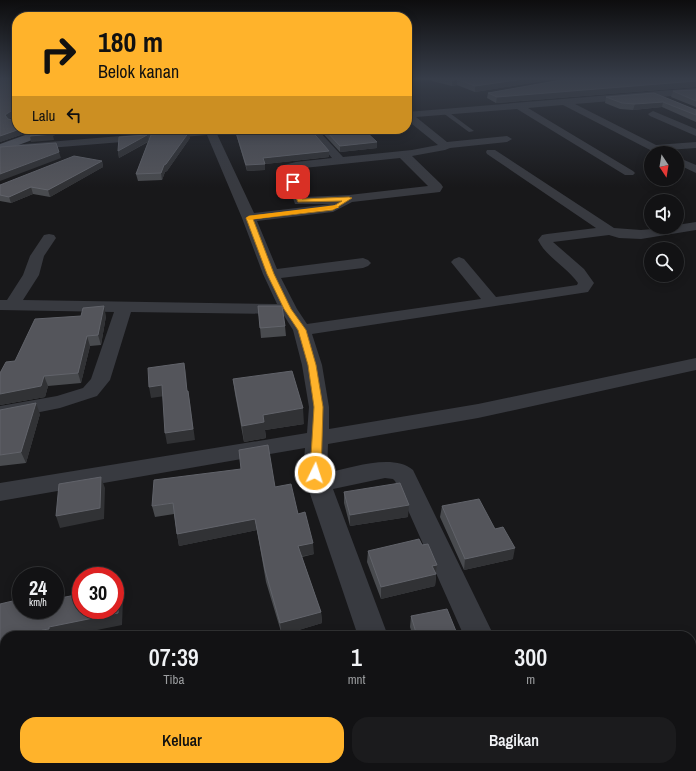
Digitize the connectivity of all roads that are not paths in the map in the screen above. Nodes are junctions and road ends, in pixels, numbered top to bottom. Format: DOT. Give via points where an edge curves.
graph roads {
  1 [pos="449,115"];
  2 [pos="533,115"];
  3 [pos="590,115"];
  4 [pos="655,115"];
  5 [pos="412,119"];
  6 [pos="471,131"];
  7 [pos="696,133"];
  8 [pos="39,134"];
  9 [pos="185,134"];
  10 [pos="211,134"];
  11 [pos="317,134"];
  12 [pos="507,139"];
  13 [pos="71,143"];
  14 [pos="445,145"];
  15 [pos="696,145"];
  16 [pos="649,146"];
  17 [pos="684,147"];
  18 [pos="0,149"];
  19 [pos="491,152"];
  20 [pos="77,153"];
  21 [pos="403,154"];
  22 [pos="340,160"];
  23 [pos="684,164"];
  24 [pos="696,170"];
  25 [pos="629,173"];
  26 [pos="349,198"];
  27 [pos="249,218"];
  28 [pos="696,226"];
  29 [pos="609,231"];
  30 [pos="49,238"];
  31 [pos="459,262"];
  32 [pos="363,263"];
  33 [pos="271,274"];
  34 [pos="491,301"];
  35 [pos="6,305"];
  36 [pos="124,307"];
  37 [pos="288,309"];
  38 [pos="302,330"];
  39 [pos="696,364"];
  40 [pos="0,413"];
  41 [pos="318,438"];
  42 [pos="319,484"];
  43 [pos="0,492"];
  44 [pos="371,631"];
  45 [pos="477,631"];
  1 -- 6 [label="lane"];
  2 -- 25 [label="street"];
  3 -- 16 [label="street"];
  4 -- 7 [label="street"];
  5 -- 14 [label="street"];
  8 -- 18 [label="main road"];
  9 -- 13 [label="street"];
  10 -- 27 [label="street"];
  11 -- 22 [label="street"];
  12 -- 14 [label="street"];
  13 -- 18 [label="street"];
  13 -- 20 [label="street"];
  14 -- 21 [label="street" via="441,149"];
  15 -- 17 [label="street"];
  19 -- 29 [label="street"];
  21 -- 22 [label="street"];
  21 -- 26 [label="street" via="436,189"];
  22 -- 26 [label="street" via="288,167 300,200"];
  23 -- 24 [label="street"];
  26 -- 27 [label="street" via="333,208"];
  27 -- 33 [label="street"];
  28 -- 29 [label="street" via="648,233 619,234"];
  29 -- 34 [label="street" via="545,240 578,272 586,283 582,288"];
  30 -- 35 [label="street" via="37,256 31,275"];
  31 -- 34 [label="street"];
  32 -- 33 [label="street"];
  33 -- 37 [label="street"];
  34 -- 38 [label="street"];
  35 -- 36 [label="street"];
  36 -- 37 [label="street"];
  36 -- 40 [label="street" via="100,380 90,392 60,402"];
  37 -- 38 [label="street"];
  38 -- 41 [label="street" via="312,365 319,407"];
  39 -- 41 [label="street" via="478,411"];
  41 -- 42 [label="street" via="315,473"];
  41 -- 43 [label="street"];
  42 -- 44 [label="street"];
  42 -- 45 [label="street" via="385,470 399,471 405,476"];
}
